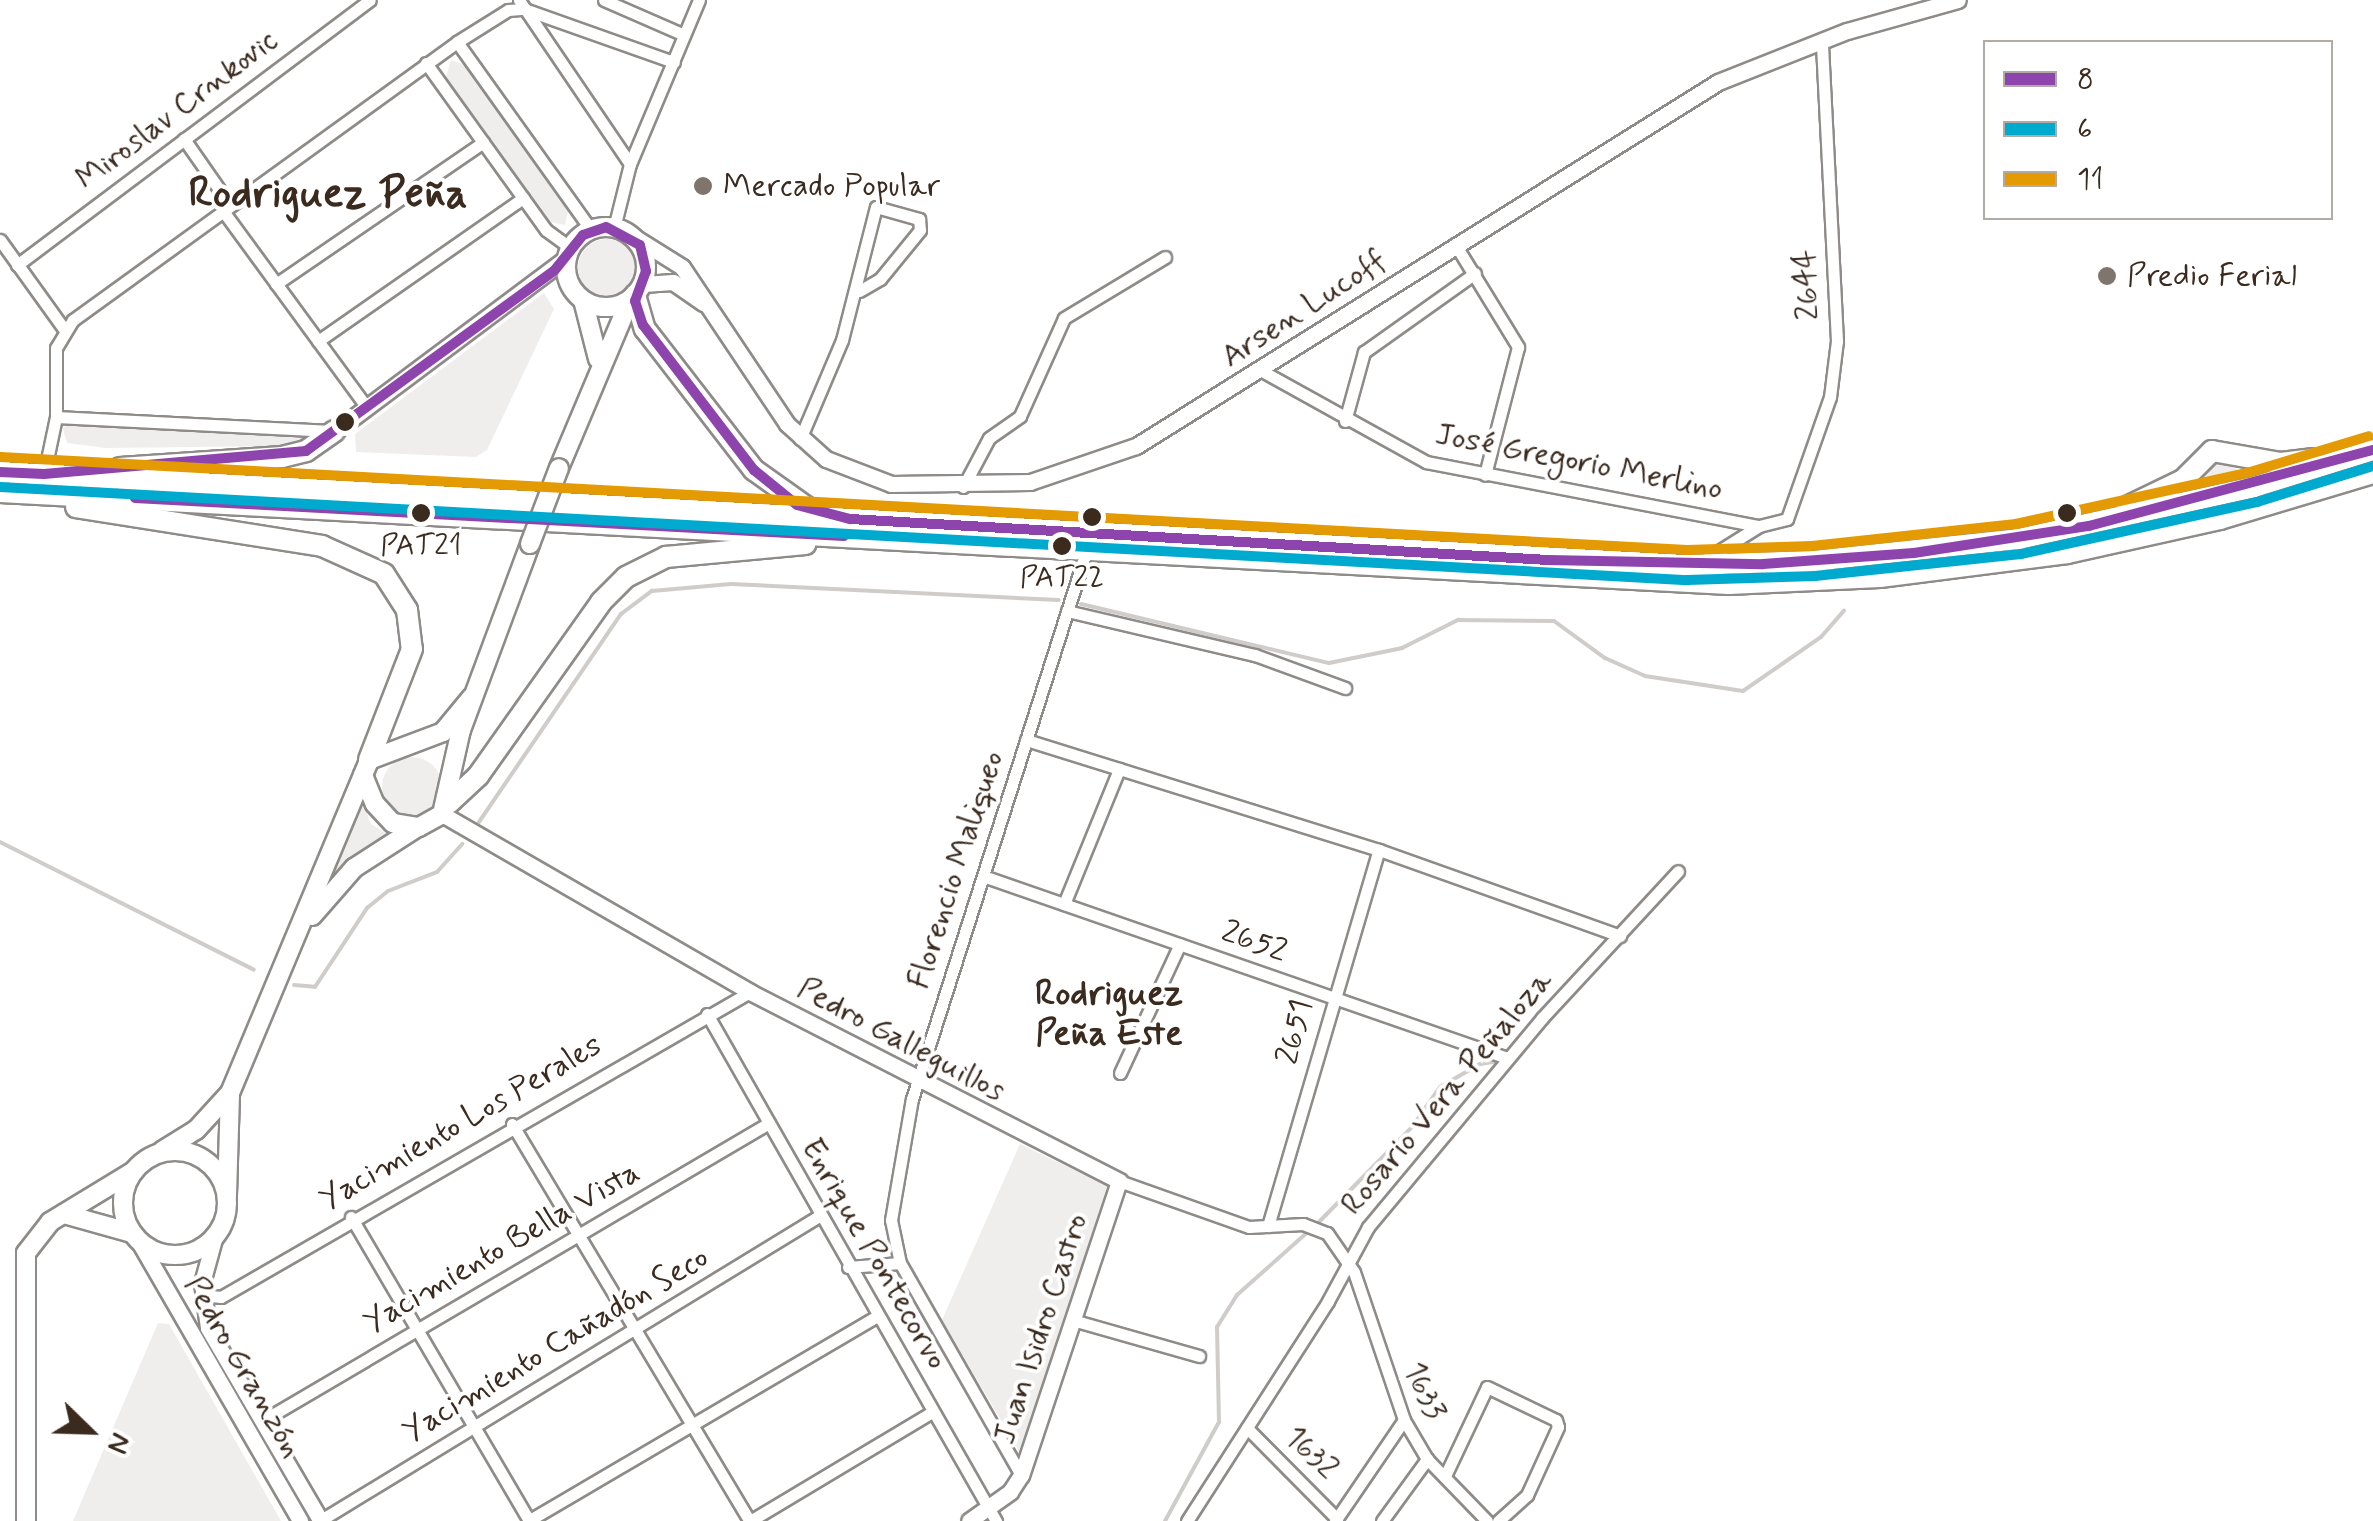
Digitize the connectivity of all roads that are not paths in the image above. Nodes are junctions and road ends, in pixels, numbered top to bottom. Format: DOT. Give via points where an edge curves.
graph roads {
  1 [pos="370,0"];
  2 [pos="604,0"];
  3 [pos="698,0"];
  4 [pos="1958,0"];
  5 [pos="522,4"];
  6 [pos="684,35"];
  7 [pos="1822,41"];
  8 [pos="457,42"];
  9 [pos="674,62"];
  10 [pos="426,63"];
  11 [pos="184,139"];
  12 [pos="484,142"];
  13 [pos="630,164"];
  14 [pos="523,198"];
  15 [pos="227,208"];
  16 [pos="590,230"];
  17 [pos="622,232"];
  18 [pos="0,240"];
  19 [pos="1455,244"];
  20 [pos="569,252"];
  21 [pos="1165,257"];
  22 [pos="17,264"];
  23 [pos="1475,272"];
  24 [pos="276,284"];
  25 [pos="858,291"];
  26 [pos="636,293"];
  27 [pos="582,300"];
  28 [pos="714,311"];
  29 [pos="64,329"];
  30 [pos="318,341"];
  31 [pos="598,364"];
  32 [pos="1262,371"];
  33 [pos="367,408"];
  34 [pos="56,417"];
  35 [pos="1345,421"];
  36 [pos="335,431"];
  37 [pos="800,439"];
  38 [pos="2366,452"];
  39 [pos="0,472"];
  40 [pos="2373,473"];
  41 [pos="44,474"];
  42 [pos="1485,475"];
  43 [pos="962,488"];
  44 [pos="0,493"];
  45 [pos="850,519"];
  46 [pos="1787,519"];
  47 [pos="1759,526"];
  48 [pos="2089,526"];
  49 [pos="876,538"];
  50 [pos="1086,552"];
  51 [pos="1697,565"];
  52 [pos="1067,611"];
  53 [pos="1346,688"];
  54 [pos="472,697"];
  55 [pos="1026,740"];
  56 [pos="411,746"];
  57 [pos="366,768"];
  58 [pos="1118,769"];
  59 [pos="451,776"];
  60 [pos="445,808"];
  61 [pos="419,827"];
  62 [pos="1379,850"];
  63 [pos="1678,871"];
  64 [pos="983,876"];
  65 [pos="1064,904"];
  66 [pos="1620,936"];
  67 [pos="1180,944"];
  68 [pos="287,954"];
  69 [pos="750,992"];
  70 [pos="1331,999"];
  71 [pos="707,1014"];
  72 [pos="1507,1058"];
  73 [pos="1120,1073"];
  74 [pos="918,1083"];
  75 [pos="230,1093"];
  76 [pos="512,1124"];
  77 [pos="769,1124"];
  78 [pos="156,1154"];
  79 [pos="134,1171"];
  80 [pos="1118,1181"];
  81 [pos="227,1195"];
  82 [pos="64,1214"];
  83 [pos="819,1216"];
  84 [pos="351,1217"];
  85 [pos="1268,1226"];
  86 [pos="579,1235"];
  87 [pos="135,1236"];
  88 [pos="214,1239"];
  89 [pos="1348,1262"];
  90 [pos="900,1263"];
  91 [pos="848,1267"];
  92 [pos="201,1295"];
  93 [pos="877,1316"];
  94 [pos="1076,1321"];
  95 [pos="635,1329"];
  96 [pos="418,1330"];
  97 [pos="1199,1356"];
  98 [pos="932,1412"];
  99 [pos="1404,1420"];
  100 [pos="262,1421"];
  101 [pos="692,1424"];
  102 [pos="474,1426"];
  103 [pos="1247,1428"];
  104 [pos="1427,1459"];
  105 [pos="1021,1475"];
  106 [pos="1446,1476"];
  107 [pos="992,1515"];
  108 [pos="321,1520"];
  109 [pos="1336,1520"];
  110 [pos="26,1521"];
  111 [pos="300,1521"];
  112 [pos="529,1521"];
  113 [pos="750,1521"];
  114 [pos="969,1521"];
  115 [pos="1187,1521"];
  116 [pos="1382,1521"];
  117 [pos="1486,1521"];
  118 [pos="1498,1521"];
  1 -- 11 [label="street, Miroslav Crnkovic"];
  2 -- 6 [label="street"];
  3 -- 6 [label="street"];
  4 -- 7 [label="street, Arsen Lucoff"];
  5 -- 8 [label="street"];
  5 -- 9 [label="street"];
  5 -- 13 [label="street"];
  6 -- 9 [label="street"];
  7 -- 19 [label="street, Arsen Lucoff" via="1718,82"];
  7 -- 46 [label="street, 2644" via="1836,356 1800,496"];
  8 -- 10 [label="street"];
  8 -- 16 [label="street"];
  9 -- 13 [label="street"];
  10 -- 12 [label="street"];
  10 -- 15 [label="street"];
  11 -- 15 [label="street"];
  11 -- 22 [label="street, Miroslav Crnkovic"];
  12 -- 14 [label="street"];
  12 -- 24 [label="street"];
  13 -- 17 [label="street"];
  14 -- 20 [label="street"];
  14 -- 30 [label="street"];
  15 -- 24 [label="street"];
  15 -- 29 [label="street"];
  16 -- 17 [label="main road"];
  16 -- 20 [label="main road"];
  17 -- 26 [label="main road" via="646,258"];
  17 -- 28 [label="street, Arsen Lucoff" via="682,267"];
  18 -- 22 [label="street"];
  19 -- 23 [label="street"];
  19 -- 32 [label="street, Arsen Lucoff"];
  20 -- 27 [label="main road" via="568,281"];
  20 -- 33 [label="street"];
  21 -- 43 [label="street" via="1064,318 1020,416 989,438"];
  22 -- 29 [label="street"];
  23 -- 35 [label="street" via="1364,352"];
  23 -- 42 [label="street" via="1518,347"];
  24 -- 30 [label="street"];
  25 -- 25 [label="street" via="880,279 920,230 919,219 876,207"];
  25 -- 37 [label="street"];
  26 -- 27 [label="main road" via="606,308"];
  26 -- 28 [label="street, Arsen Lucoff" via="672,282"];
  26 -- 31 [label="main road"];
  26 -- 45 [label="highway" via="646,329 767,484 812,512"];
  27 -- 31 [label="main road" via="594,327"];
  28 -- 37 [label="street, Arsen Lucoff"];
  29 -- 34 [label="street" via="56,348"];
  30 -- 33 [label="street"];
  31 -- 54 [label="main road, bridge"];
  32 -- 35 [label="street, José Gregorio Merlino"];
  32 -- 43 [label="street, Arsen Lucoff" via="1090,467 1030,482"];
  33 -- 36 [label="street"];
  34 -- 36 [label="street"];
  34 -- 41 [label="street"];
  35 -- 42 [label="street, José Gregorio Merlino" via="1426,462"];
  36 -- 41 [label="highway" via="282,457"];
  37 -- 43 [label="street, Arsen Lucoff" via="860,477"];
  38 -- 48 [label="highway"];
  38 -- 48 [label="highway" via="2281,463 2212,451 2183,480"];
  39 -- 41 [label="highway"];
  40 -- 50 [label="highway" via="2220,520 2067,553 1821,582 1667,584"];
  41 -- 45 [label="highway"];
  42 -- 47 [label="street, José Gregorio Merlino"];
  44 -- 49 [label="highway"];
  44 -- 57 [label="highway" via="309,544 374,567 403,600 412,649"];
  45 -- 51 [label="highway"];
  46 -- 47 [label="street, José Gregorio Merlino"];
  47 -- 51 [label="street"];
  48 -- 51 [label="highway" via="1914,553"];
  49 -- 50 [label="highway"];
  49 -- 60 [label="highway" via="674,556 642,567 601,602 478,776"];
  50 -- 52 [label="street, Florencio Maliqueo"];
  52 -- 53 [label="street" via="1256,655"];
  52 -- 55 [label="street, Florencio Maliqueo"];
  54 -- 56 [label="main road" via="443,732"];
  54 -- 59 [label="main road"];
  55 -- 58 [label="street"];
  55 -- 64 [label="street, Florencio Maliqueo"];
  56 -- 57 [label="main road"];
  56 -- 59 [label="main road" via="436,754"];
  57 -- 61 [label="main road" via="382,815"];
  57 -- 68 [label="main road"];
  58 -- 62 [label="street"];
  58 -- 65 [label="street"];
  59 -- 60 [label="main road"];
  60 -- 61 [label="main road"];
  60 -- 69 [label="street, Pedro Galleguillos"];
  61 -- 68 [label="main road" via="336,883"];
  62 -- 66 [label="street"];
  62 -- 70 [label="street, 2651"];
  63 -- 66 [label="street, Rosario Vera Peñaloza"];
  64 -- 65 [label="street, 2652"];
  64 -- 74 [label="street, Florencio Maliqueo"];
  65 -- 67 [label="street, 2652"];
  66 -- 72 [label="street, Rosario Vera Peñaloza"];
  67 -- 70 [label="street, 2652"];
  67 -- 73 [label="street"];
  68 -- 75 [label="main road"];
  69 -- 71 [label="street, Yacimiento Los Perales"];
  69 -- 74 [label="street, Pedro Galleguillos"];
  70 -- 72 [label="street, 2652"];
  70 -- 85 [label="street, 2651" via="1300,1130"];
  71 -- 76 [label="street, Yacimiento Los Perales"];
  71 -- 77 [label="street, Enrique Pontecorvo"];
  72 -- 89 [label="street, Rosario Vera Peñaloza" via="1368,1227"];
  74 -- 80 [label="street, Pedro Galleguillos"];
  74 -- 90 [label="street, Florencio Maliqueo" via="891,1220"];
  75 -- 78 [label="main road" via="196,1130"];
  75 -- 81 [label="main road"];
  76 -- 84 [label="street, Yacimiento Los Perales"];
  76 -- 86 [label="street"];
  77 -- 83 [label="street, Enrique Pontecorvo"];
  77 -- 86 [label="street, Yacimiento Bella Vista"];
  78 -- 79 [label="main road"];
  78 -- 81 [label="main road" via="174,1150 202,1158"];
  79 -- 82 [label="main road"];
  79 -- 87 [label="main road" via="123,1206"];
  80 -- 85 [label="street, Pedro Galleguillos" via="1231,1222"];
  80 -- 94 [label="street, Juan Isidro Castro"];
  81 -- 88 [label="main road"];
  82 -- 87 [label="main road"];
  82 -- 110 [label="main road" via="30,1241 23,1269"];
  83 -- 91 [label="street, Enrique Pontecorvo"];
  83 -- 95 [label="street, Yacimiento Cañadón Seco"];
  84 -- 92 [label="street, Yacimiento Los Perales" via="220,1298"];
  84 -- 96 [label="street"];
  85 -- 89 [label="street, Pedro Galleguillos" via="1302,1224 1328,1234"];
  86 -- 95 [label="street"];
  86 -- 96 [label="street, Yacimiento Bella Vista"];
  87 -- 88 [label="main road" via="172,1256"];
  87 -- 111 [label="street, Pedro Granzón"];
  88 -- 92 [label="street, Pedro Granzón"];
  89 -- 99 [label="street, 1633"];
  89 -- 103 [label="street, Rosario Vera Peñaloza"];
  90 -- 91 [label="street"];
  90 -- 105 [label="street, Florencio Maliqueo"];
  91 -- 93 [label="street, Enrique Pontecorvo"];
  92 -- 100 [label="street, Pedro Granzón" via="208,1328"];
  93 -- 98 [label="street, Enrique Pontecorvo"];
  93 -- 101 [label="street"];
  94 -- 97 [label="street"];
  94 -- 105 [label="street, Juan Isidro Castro"];
  95 -- 101 [label="street"];
  95 -- 102 [label="street, Yacimiento Cañadón Seco"];
  96 -- 100 [label="street, Yacimiento Bella Vista"];
  96 -- 102 [label="street"];
  98 -- 107 [label="street, Enrique Pontecorvo"];
  98 -- 113 [label="street"];
  99 -- 104 [label="street, 1633"];
  99 -- 109 [label="street"];
  100 -- 108 [label="street, Pedro Granzón"];
  101 -- 112 [label="street"];
  101 -- 113 [label="street"];
  102 -- 108 [label="street, Yacimiento Cañadón Seco"];
  102 -- 112 [label="street"];
  103 -- 109 [label="street, 1632"];
  103 -- 115 [label="street, Rosario Vera Peñaloza"];
  104 -- 106 [label="street, 1633"];
  104 -- 116 [label="street"];
  105 -- 107 [label="street, Juan Isidro Castro"];
  106 -- 117 [label="street, 1633"];
  106 -- 118 [label="street" via="1487,1386 1556,1420 1527,1495"];
  107 -- 114 [label="street, Juan Isidro Castro"];
}
